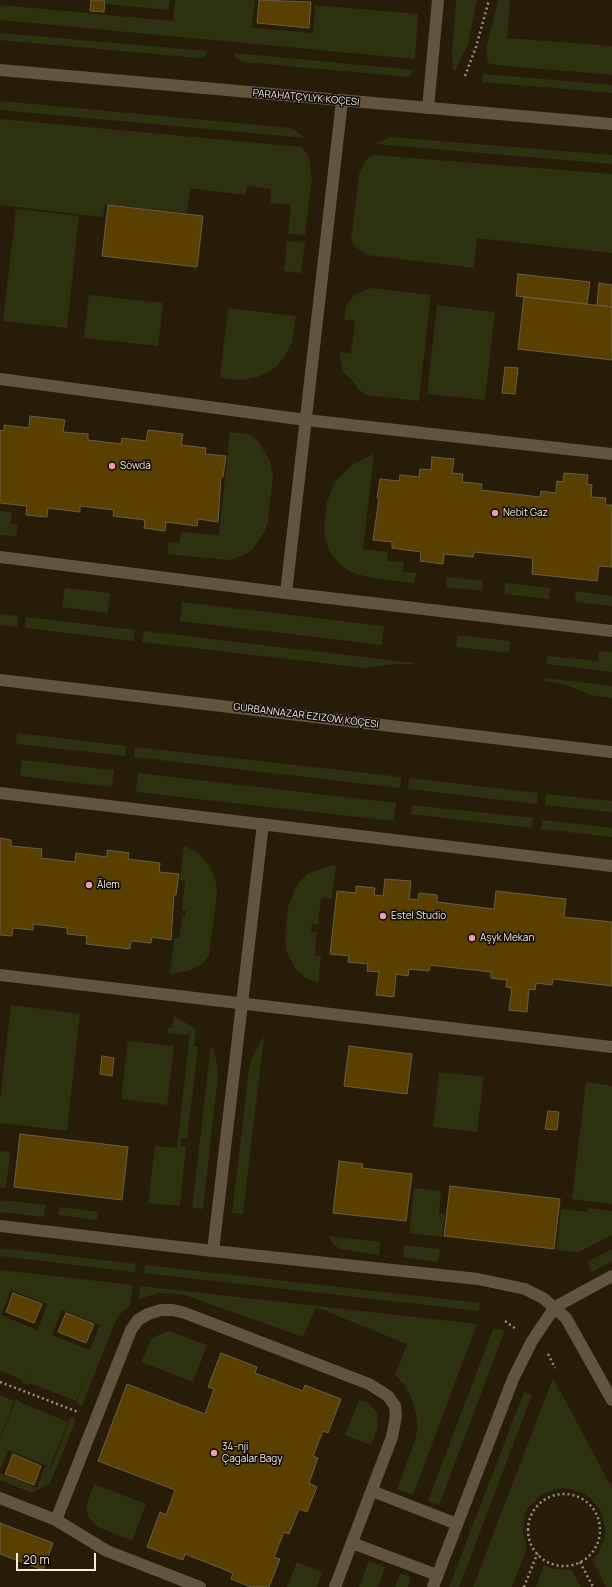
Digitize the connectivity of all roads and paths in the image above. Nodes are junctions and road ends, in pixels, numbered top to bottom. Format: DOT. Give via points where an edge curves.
graph roads {
  1 [pos="438,0"];
  2 [pos="489,0"];
  3 [pos="0,70"];
  4 [pos="465,76"];
  5 [pos="342,101"];
  6 [pos="428,108"];
  7 [pos="612,124"];
  8 [pos="0,379"];
  9 [pos="306,420"];
  10 [pos="612,454"];
  11 [pos="0,557"];
  12 [pos="286,594"];
  13 [pos="612,631"];
  14 [pos="0,680"];
  15 [pos="612,752"];
  16 [pos="0,793"];
  17 [pos="263,824"];
  18 [pos="612,866"];
  19 [pos="0,975"];
  20 [pos="242,1004"];
  21 [pos="612,1046"];
  22 [pos="0,1226"];
  23 [pos="213,1251"];
  24 [pos="612,1276"];
  25 [pos="555,1307"];
  26 [pos="0,1382"];
  27 [pos="612,1400"];
  28 [pos="96,1418"];
  29 [pos="372,1491"];
  30 [pos="0,1498"];
  31 [pos="56,1520"];
  32 [pos="457,1524"];
  33 [pos="352,1543"];
  34 [pos="538,1554"];
  35 [pos="580,1562"];
  36 [pos="437,1575"];
  37 [pos="200,1587"];
  38 [pos="335,1587"];
  39 [pos="433,1587"];
  40 [pos="524,1587"];
  41 [pos="594,1587"];
  1 -- 6 [label="street"];
  2 -- 4 [label="path"];
  3 -- 5 [label="street, PARAHATÇYLYK KÖÇESI"];
  5 -- 6 [label="street, PARAHATÇYLYK KÖÇESI"];
  5 -- 9 [label="street"];
  6 -- 7 [label="street, PARAHATÇYLYK KÖÇESI"];
  8 -- 9 [label="street"];
  9 -- 10 [label="street"];
  9 -- 12 [label="street"];
  11 -- 12 [label="street"];
  12 -- 13 [label="street"];
  14 -- 15 [label="street, GURBANNAZAR EZIZOW KÖÇESI"];
  16 -- 17 [label="street"];
  17 -- 18 [label="street"];
  17 -- 20 [label="street"];
  19 -- 20 [label="street"];
  20 -- 21 [label="street"];
  20 -- 23 [label="street"];
  22 -- 23 [label="street"];
  23 -- 25 [label="street" via="478,1279 525,1289"];
  24 -- 25 [label="street"];
  25 -- 27 [label="street" via="574,1330"];
  25 -- 32 [label="street" via="522,1358"];
  26 -- 28 [label="path"];
  28 -- 29 [label="street" via="126,1340 138,1320 161,1310 185,1313 368,1384 388,1396 395,1406 395,1427"];
  28 -- 31 [label="street"];
  29 -- 32 [label="street"];
  29 -- 33 [label="street"];
  30 -- 31 [label="street"];
  31 -- 37 [label="street" via="107,1551"];
  32 -- 36 [label="street"];
  33 -- 36 [label="street"];
  33 -- 38 [label="street"];
  34 -- 35 [label="path" via="549,1562 562,1565"];
  34 -- 35 [label="path" via="528,1530 533,1513 538,1505 549,1497 571,1494 593,1508 600,1525 598,1543 588,1557"];
  34 -- 40 [label="path"];
  35 -- 41 [label="path"];
  36 -- 39 [label="street"];
}
